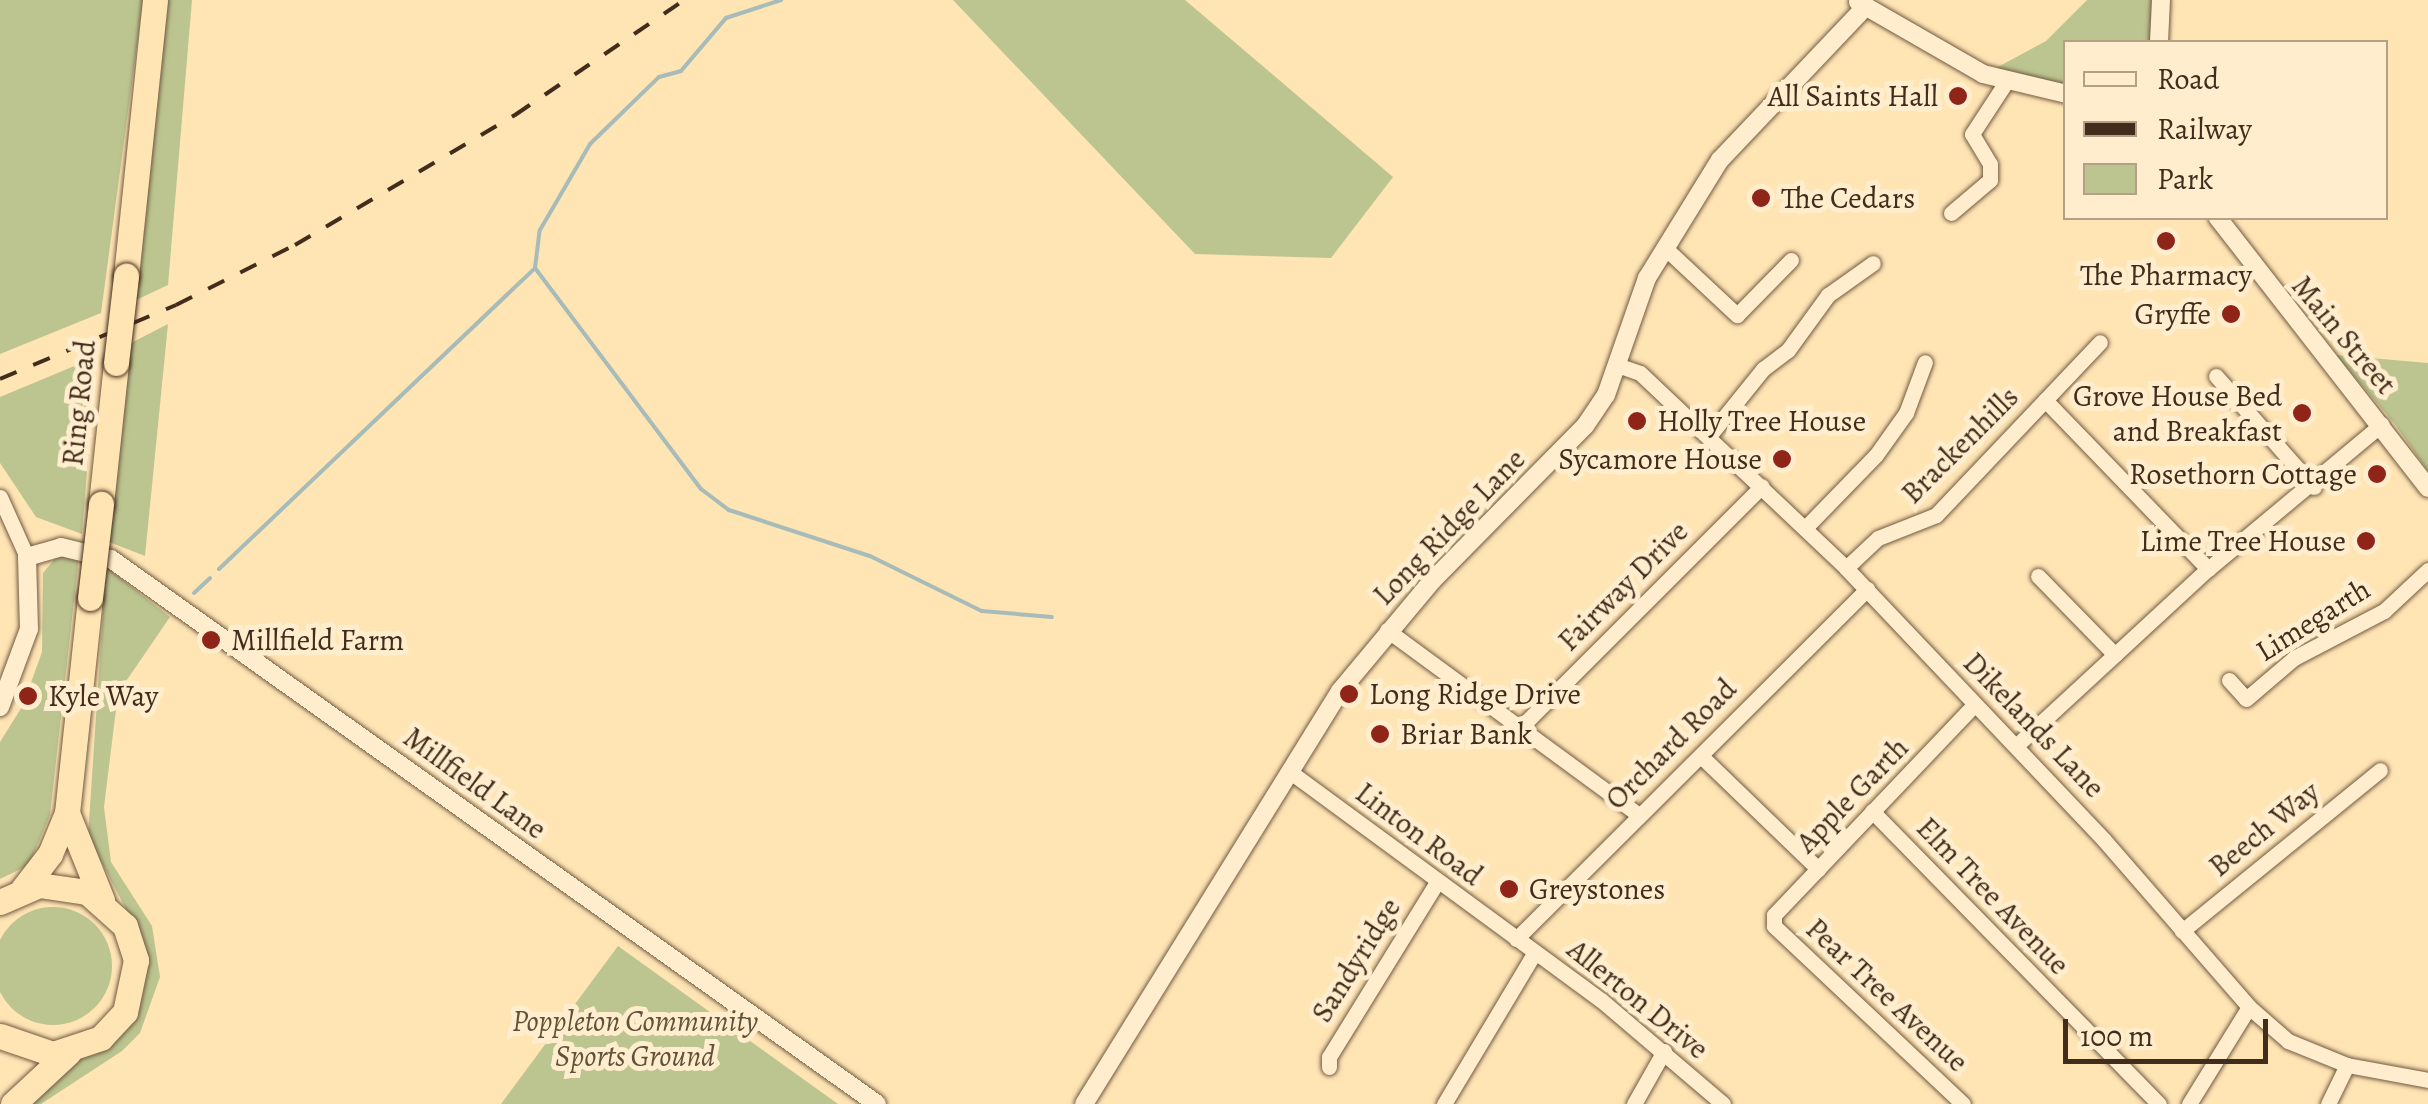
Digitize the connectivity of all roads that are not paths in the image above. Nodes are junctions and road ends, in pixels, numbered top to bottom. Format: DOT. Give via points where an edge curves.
graph roads {
  1 [pos="154,0"];
  2 [pos="2161,0"];
  3 [pos="1864,2"];
  4 [pos="2159,40"];
  5 [pos="2006,82"];
  6 [pos="2063,93"];
  7 [pos="1952,213"];
  8 [pos="2220,220"];
  9 [pos="1664,247"];
  10 [pos="1791,260"];
  11 [pos="1874,263"];
  12 [pos="2100,342"];
  13 [pos="1925,362"];
  14 [pos="1617,366"];
  15 [pos="2216,376"];
  16 [pos="2046,400"];
  17 [pos="2382,424"];
  18 [pos="1709,436"];
  19 [pos="1762,486"];
  20 [pos="2314,488"];
  21 [pos="2428,488"];
  22 [pos="0,497"];
  23 [pos="1806,527"];
  24 [pos="27,557"];
  25 [pos="1846,568"];
  26 [pos="2208,570"];
  27 [pos="2428,570"];
  28 [pos="2038,576"];
  29 [pos="1866,589"];
  30 [pos="1388,630"];
  31 [pos="2115,655"];
  32 [pos="2229,680"];
  33 [pos="1976,704"];
  34 [pos="0,707"];
  35 [pos="1522,726"];
  36 [pos="2017,746"];
  37 [pos="1701,756"];
  38 [pos="2380,770"];
  39 [pos="1289,771"];
  40 [pos="1872,812"];
  41 [pos="68,813"];
  42 [pos="1639,815"];
  43 [pos="1818,869"];
  44 [pos="1436,884"];
  45 [pos="8,895"];
  46 [pos="102,900"];
  47 [pos="1774,926"];
  48 [pos="2182,932"];
  49 [pos="1516,939"];
  50 [pos="1535,952"];
  51 [pos="2249,1007"];
  52 [pos="0,1036"];
  53 [pos="1664,1051"];
  54 [pos="68,1052"];
  55 [pos="2347,1065"];
  56 [pos="1329,1067"];
  57 [pos="2428,1080"];
  58 [pos="14,1104"];
  59 [pos="876,1104"];
  60 [pos="1084,1104"];
  61 [pos="1444,1104"];
  62 [pos="1634,1104"];
  63 [pos="1723,1104"];
  64 [pos="1963,1104"];
  65 [pos="2159,1104"];
  66 [pos="2189,1104"];
  67 [pos="2328,1104"];
  1 -- 41 [label="highway, Ring Road, bridge"];
  2 -- 4 [label="street"];
  3 -- 5 [label="street"];
  3 -- 9 [label="street, Long Ridge Lane" via="1820,62 1720,160"];
  5 -- 6 [label="street"];
  5 -- 7 [label="street" via="1972,134 1990,164 1990,180"];
  8 -- 17 [label="street, Main Street"];
  9 -- 10 [label="street" via="1737,315"];
  9 -- 14 [label="street, Long Ridge Lane"];
  11 -- 18 [label="street" via="1828,295"];
  12 -- 16 [label="street, Brackenhills"];
  13 -- 23 [label="street" via="1906,412 1876,455"];
  14 -- 18 [label="street, Dikelands Lane" via="1640,373"];
  14 -- 30 [label="street, Long Ridge Lane" via="1585,426"];
  15 -- 20 [label="street"];
  16 -- 25 [label="street, Brackenhills" via="1936,516 1878,538"];
  16 -- 26 [label="street"];
  17 -- 20 [label="street"];
  17 -- 21 [label="street, Main Street"];
  18 -- 19 [label="street, Dikelands Lane"];
  19 -- 23 [label="street, Dikelands Lane"];
  19 -- 35 [label="street, Fairway Drive"];
  20 -- 26 [label="street"];
  22 -- 24 [label="street"];
  23 -- 25 [label="street, Dikelands Lane"];
  24 -- 34 [label="street" via="29,629"];
  24 -- 59 [label="street, Millfield Lane" via="72,548 128,568"];
  25 -- 29 [label="street, Dikelands Lane"];
  26 -- 31 [label="street"];
  27 -- 32 [label="street, Limegarth" via="2384,611 2294,658 2246,699"];
  28 -- 31 [label="street"];
  29 -- 33 [label="street, Dikelands Lane"];
  29 -- 37 [label="street, Orchard Road"];
  30 -- 35 [label="street"];
  30 -- 39 [label="street, Long Ridge Lane"];
  31 -- 36 [label="street"];
  33 -- 36 [label="street, Dikelands Lane"];
  33 -- 40 [label="street, Apple Garth"];
  35 -- 42 [label="street"];
  36 -- 48 [label="street, Dikelands Lane"];
  37 -- 42 [label="street, Orchard Road"];
  37 -- 43 [label="street"];
  38 -- 48 [label="street, Beech Way"];
  39 -- 44 [label="street, Linton Road"];
  39 -- 60 [label="street, Long Ridge Lane"];
  40 -- 43 [label="street, Apple Garth"];
  40 -- 65 [label="street, Elm Tree Avenue"];
  41 -- 45 [label="highway, Ring Road" via="50,854"];
  41 -- 46 [label="highway, Ring Road"];
  42 -- 49 [label="street, Orchard Road"];
  43 -- 47 [label="street, Apple Garth" via="1774,915"];
  44 -- 49 [label="street, Linton Road"];
  44 -- 56 [label="street, Sandyridge" via="1329,1057"];
  45 -- 46 [label="highway" via="56,884"];
  46 -- 54 [label="highway, Ring Road" via="132,943 132,996 101,1038"];
  47 -- 64 [label="street, Pear Tree Avenue"];
  48 -- 51 [label="street, Dikelands Lane"];
  49 -- 50 [label="street, Allerton Drive"];
  50 -- 53 [label="street, Allerton Drive"];
  50 -- 61 [label="street"];
  51 -- 55 [label="street, Dikelands Lane" via="2288,1042"];
  51 -- 66 [label="street"];
  52 -- 54 [label="highway" via="37,1052"];
  53 -- 62 [label="street"];
  53 -- 63 [label="street, Allerton Drive"];
  54 -- 58 [label="highway"];
  55 -- 57 [label="street, Dikelands Lane"];
  55 -- 67 [label="street"];
}
